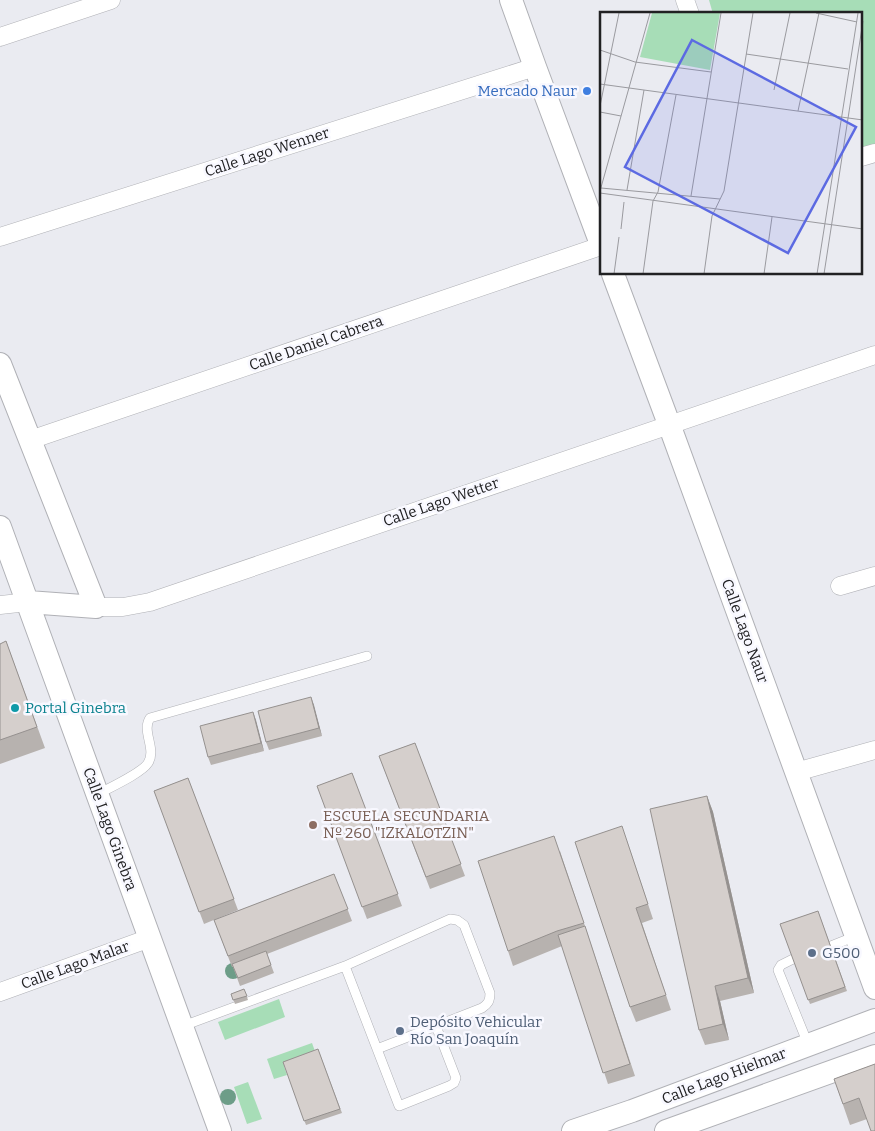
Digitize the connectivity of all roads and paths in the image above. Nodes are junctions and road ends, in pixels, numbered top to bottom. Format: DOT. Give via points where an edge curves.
graph roads {
  1 [pos="111,0"];
  2 [pos="511,0"];
  3 [pos="685,0"];
  4 [pos="689,12"];
  5 [pos="0,37"];
  6 [pos="535,67"];
  7 [pos="875,153"];
  8 [pos="862,157"];
  9 [pos="0,238"];
  10 [pos="600,242"];
  11 [pos="600,245"];
  12 [pos="613,275"];
  13 [pos="875,355"];
  14 [pos="0,364"];
  15 [pos="669,424"];
  16 [pos="30,440"];
  17 [pos="0,527"];
  18 [pos="875,576"];
  19 [pos="840,586"];
  20 [pos="28,602"];
  21 [pos="0,605"];
  22 [pos="96,607"];
  23 [pos="367,656"];
  24 [pos="875,750"];
  25 [pos="796,772"];
  26 [pos="98,794"];
  27 [pos="857,936"];
  28 [pos="150,938"];
  29 [pos="831,946"];
  30 [pos="793,960"];
  31 [pos="344,966"];
  32 [pos="875,988"];
  33 [pos="0,992"];
  34 [pos="875,1020"];
  35 [pos="183,1026"];
  36 [pos="436,1026"];
  37 [pos="808,1044"];
  38 [pos="377,1049"];
  39 [pos="875,1056"];
  40 [pos="220,1131"];
  41 [pos="573,1131"];
  42 [pos="666,1131"];
  1 -- 5 [label="street"];
  2 -- 6 [label="street"];
  3 -- 4 [label="street"];
  6 -- 9 [label="street, Calle Lago Wenner"];
  6 -- 10 [label="street"];
  7 -- 8 [label="street"];
  11 -- 16 [label="street, Calle Daniel Cabrera"];
  12 -- 15 [label="street, Calle Lago Naur"];
  13 -- 15 [label="street, Calle Lago Wetter"];
  14 -- 16 [label="street"];
  15 -- 22 [label="street, Calle Lago Wetter" via="150,602"];
  15 -- 25 [label="street, Calle Lago Naur"];
  16 -- 22 [label="street"];
  17 -- 20 [label="street, Calle Lago Ginebra"];
  18 -- 19 [label="street"];
  20 -- 21 [label="street, Calle Lago Wetter"];
  20 -- 22 [label="street, Calle Lago Wetter"];
  20 -- 26 [label="street, Calle Lago Ginebra"];
  23 -- 26 [label="lane" via="150,718 147,724 152,755 148,764"];
  24 -- 25 [label="street"];
  25 -- 27 [label="street, Calle Lago Naur"];
  26 -- 28 [label="street, Calle Lago Ginebra"];
  27 -- 29 [label="lane"];
  27 -- 32 [label="street, Calle Lago Naur"];
  28 -- 33 [label="street, Calle Lago Malar"];
  28 -- 35 [label="street, Calle Lago Ginebra"];
  30 -- 37 [label="lane" via="778,970"];
  31 -- 35 [label="lane"];
  31 -- 36 [label="lane" via="450,919 457,920 464,925 490,999 482,1008"];
  31 -- 38 [label="lane"];
  34 -- 37 [label="street, Calle Lago Hielmar"];
  35 -- 40 [label="street, Calle Lago Ginebra"];
  36 -- 38 [label="lane"];
  36 -- 38 [label="lane" via="456,1072 454,1083 399,1106"];
  37 -- 41 [label="street, Calle Lago Hielmar"];
  39 -- 42 [label="street, Calle Lago Hielmar"];
}
